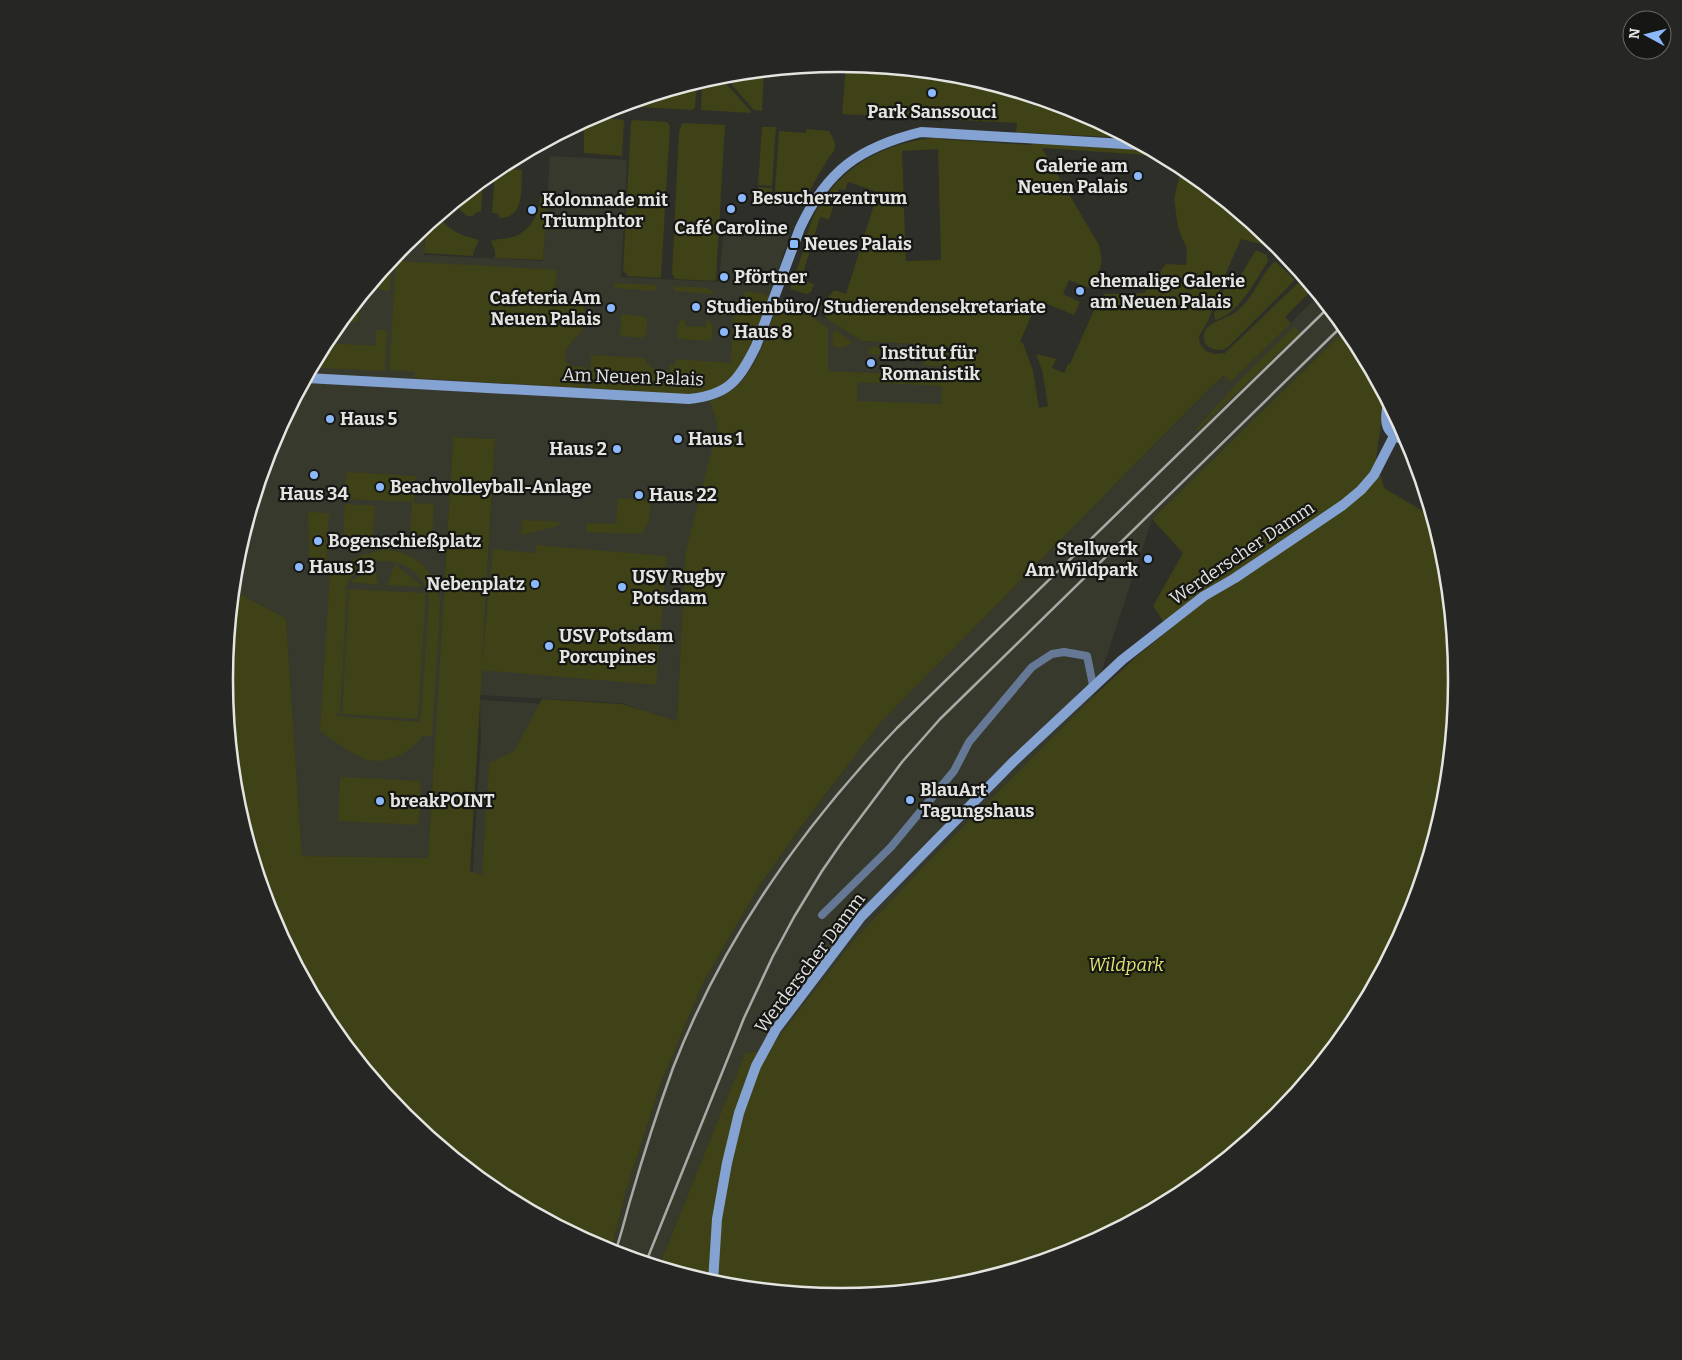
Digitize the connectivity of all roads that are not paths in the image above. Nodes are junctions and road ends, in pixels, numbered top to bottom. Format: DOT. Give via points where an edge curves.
graph roads {
  1 [pos="1127,144"];
  2 [pos="314,378"];
  3 [pos="1387,413"];
  4 [pos="1394,436"];
  5 [pos="1397,437"];
  6 [pos="1093,685"];
  7 [pos="822,915"];
  8 [pos="714,1274"];
  1 -- 2 [label="street, Am Neuen Palais" via="921,132 895,138 852,160 820,193 807,213 748,363 729,386 707,397 689,399"];
  3 -- 4 [label="street" via="1388,430"];
  4 -- 5 [label="street"];
  4 -- 6 [label="street, Werderscher Damm" via="1374,475 1355,495 1204,596"];
  6 -- 7 [label="street, Werderscher Damm" via="1086,656 1064,652 1052,654 1032,667 969,742 954,771 891,847"];
  6 -- 8 [label="street, Werderscher Damm" via="862,917 776,1029 756,1066 739,1113 717,1219"];
}
